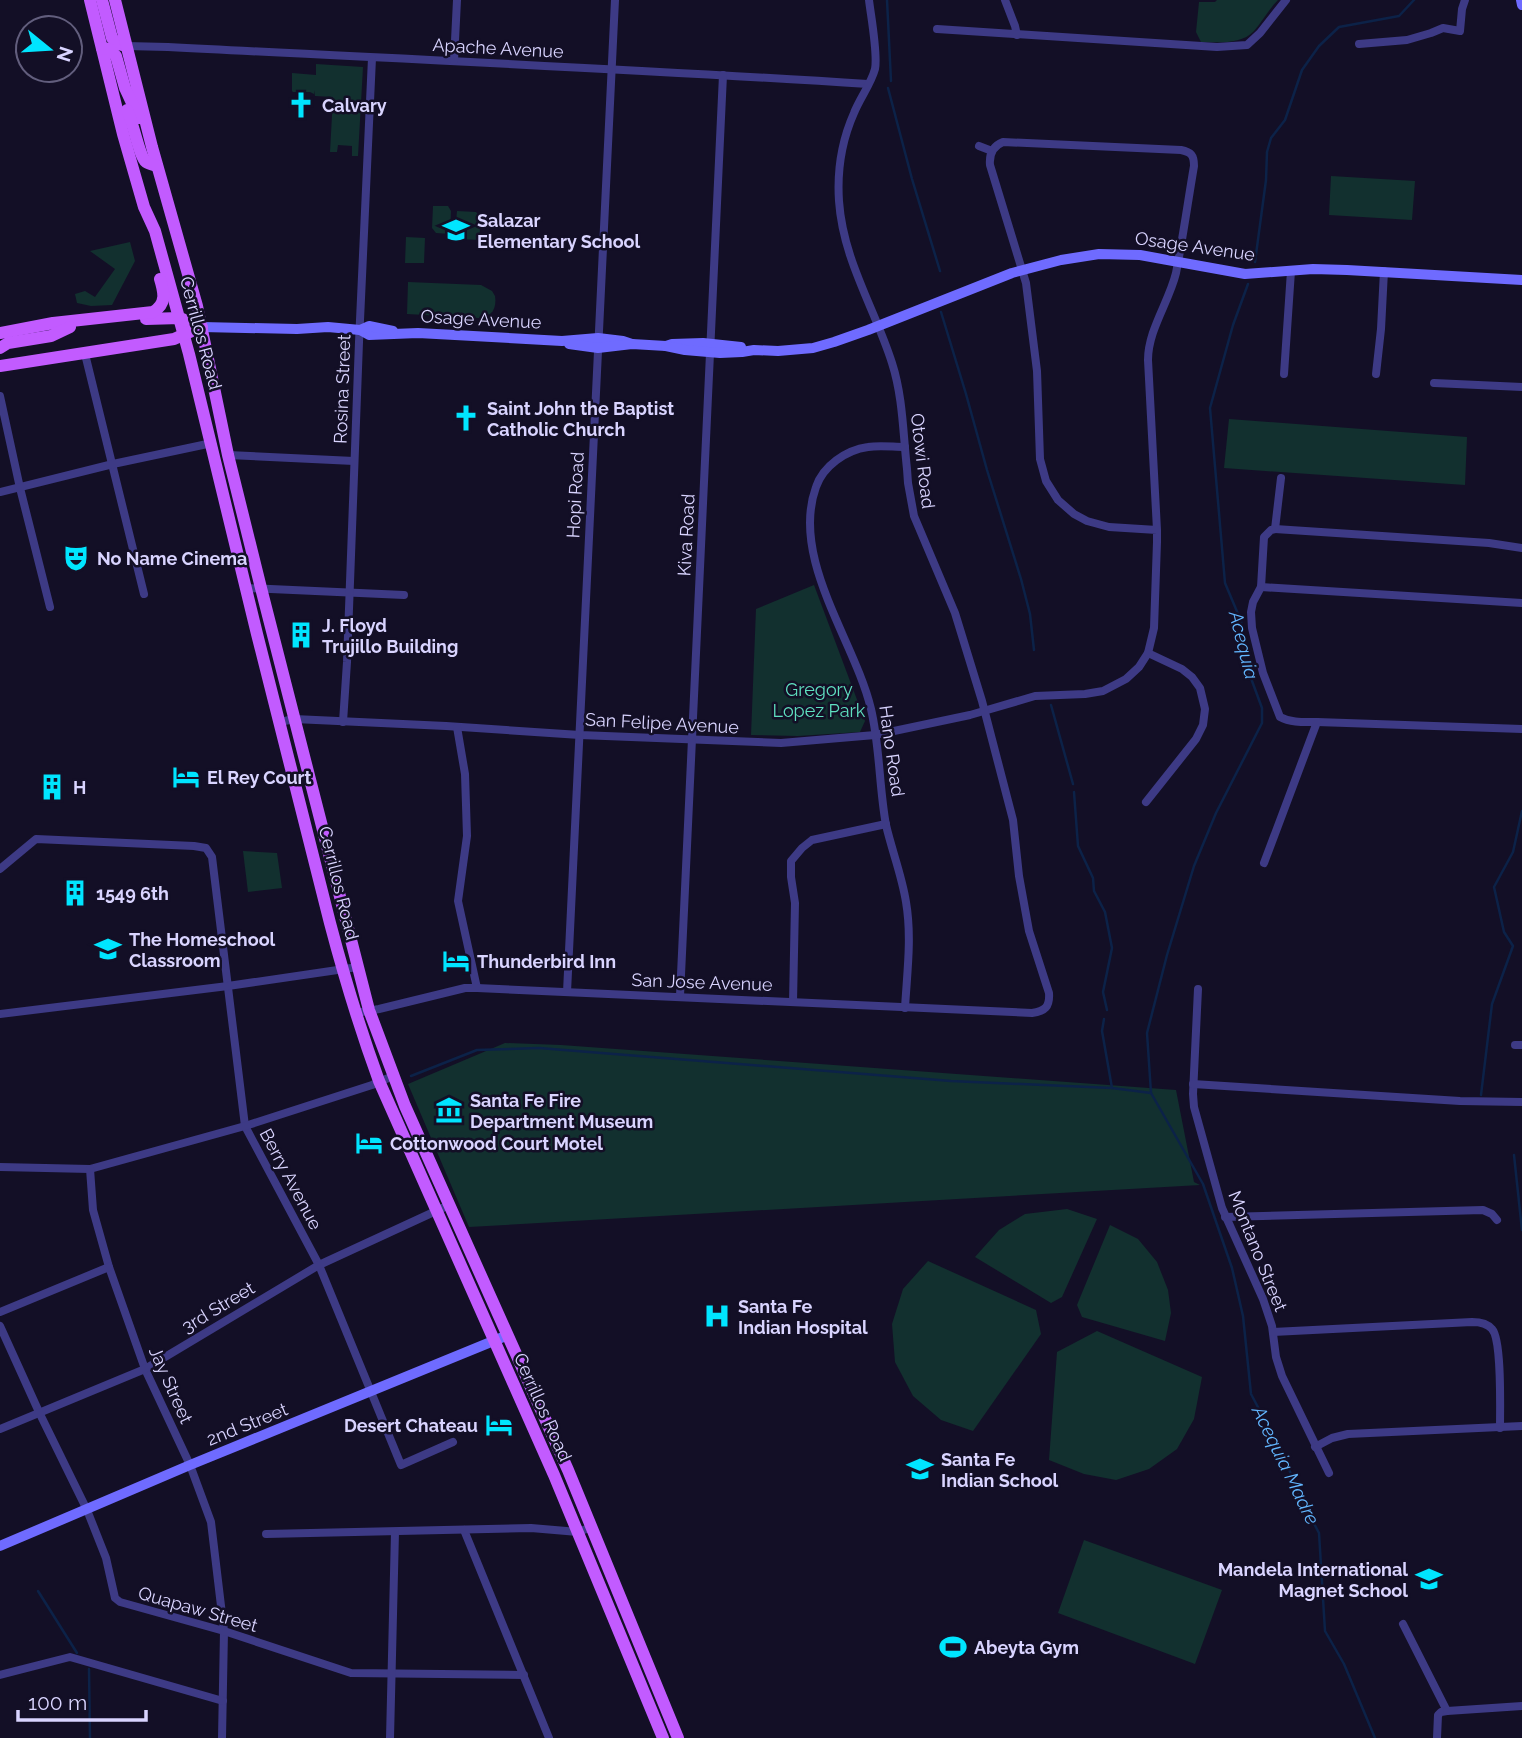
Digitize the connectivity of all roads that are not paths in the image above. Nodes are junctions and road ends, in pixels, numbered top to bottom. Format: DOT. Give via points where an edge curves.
graph roads {
  1 [pos="90,0"];
  2 [pos="102,0"];
  3 [pos="115,0"];
  4 [pos="457,0"];
  5 [pos="615,0"];
  6 [pos="869,0"];
  7 [pos="1005,0"];
  8 [pos="1286,0"];
  9 [pos="1465,0"];
  10 [pos="937,29"];
  11 [pos="1017,35"];
  12 [pos="1359,44"];
  13 [pos="126,46"];
  14 [pos="102,48"];
  15 [pos="372,58"];
  16 [pos="454,61"];
  17 [pos="612,69"];
  18 [pos="108,72"];
  19 [pos="723,75"];
  20 [pos="868,84"];
  21 [pos="979,146"];
  22 [pos="152,147"];
  23 [pos="992,151"];
  24 [pos="158,166"];
  25 [pos="144,207"];
  26 [pos="1177,260"];
  27 [pos="1022,270"];
  28 [pos="1291,271"];
  29 [pos="1384,271"];
  30 [pos="1522,280"];
  31 [pos="180,318"];
  32 [pos="878,326"];
  33 [pos="70,327"];
  34 [pos="202,327"];
  35 [pos="360,330"];
  36 [pos="184,334"];
  37 [pos="0,335"];
  38 [pos="598,343"];
  39 [pos="0,348"];
  40 [pos="711,348"];
  41 [pos="85,354"];
  42 [pos="0,366"];
  43 [pos="1284,374"];
  44 [pos="1376,374"];
  45 [pos="1434,383"];
  46 [pos="1522,387"];
  47 [pos="0,396"];
  48 [pos="212,443"];
  49 [pos="905,447"];
  50 [pos="228,455"];
  51 [pos="355,461"];
  52 [pos="113,464"];
  53 [pos="1281,478"];
  54 [pos="20,488"];
  55 [pos="0,492"];
  56 [pos="1275,529"];
  57 [pos="1157,530"];
  58 [pos="1522,548"];
  59 [pos="1261,587"];
  60 [pos="246,588"];
  61 [pos="261,588"];
  62 [pos="349,592"];
  63 [pos="144,594"];
  64 [pos="404,595"];
  65 [pos="1522,603"];
  66 [pos="50,607"];
  67 [pos="1148,653"];
  68 [pos="984,711"];
  69 [pos="294,719"];
  70 [pos="280,722"];
  71 [pos="343,722"];
  72 [pos="1317,723"];
  73 [pos="457,727"];
  74 [pos="1522,729"];
  75 [pos="580,735"];
  76 [pos="875,735"];
  77 [pos="693,740"];
  78 [pos="1146,802"];
  79 [pos="886,824"];
  80 [pos="1264,863"];
  81 [pos="0,869"];
  82 [pos="358,967"];
  83 [pos="343,970"];
  84 [pos="228,986"];
  85 [pos="477,988"];
  86 [pos="1198,989"];
  87 [pos="567,992"];
  88 [pos="680,996"];
  89 [pos="793,1002"];
  90 [pos="1047,1007"];
  91 [pos="905,1008"];
  92 [pos="369,1010"];
  93 [pos="356,1013"];
  94 [pos="0,1014"];
  95 [pos="393,1076"];
  96 [pos="379,1081"];
  97 [pos="1193,1084"];
  98 [pos="1522,1102"];
  99 [pos="245,1126"];
  100 [pos="0,1167"];
  101 [pos="90,1169"];
  102 [pos="449,1205"];
  103 [pos="436,1210"];
  104 [pos="1225,1217"];
  105 [pos="1497,1220"];
  106 [pos="319,1265"];
  107 [pos="109,1267"];
  108 [pos="0,1312"];
  109 [pos="0,1325"];
  110 [pos="1273,1332"];
  111 [pos="508,1335"];
  112 [pos="495,1341"];
  113 [pos="145,1369"];
  114 [pos="371,1392"];
  115 [pos="39,1412"];
  116 [pos="1522,1426"];
  117 [pos="1500,1428"];
  118 [pos="0,1429"];
  119 [pos="453,1442"];
  120 [pos="1315,1447"];
  121 [pos="190,1465"];
  122 [pos="1329,1474"];
  123 [pos="87,1510"];
  124 [pos="592,1527"];
  125 [pos="464,1530"];
  126 [pos="395,1532"];
  127 [pos="578,1532"];
  128 [pos="267,1534"];
  129 [pos="0,1546"];
  130 [pos="1403,1624"];
  131 [pos="224,1632"];
  132 [pos="392,1674"];
  133 [pos="0,1675"];
  134 [pos="524,1675"];
  135 [pos="223,1701"];
  136 [pos="1522,1706"];
  137 [pos="1447,1711"];
  138 [pos="675,1737"];
  139 [pos="222,1738"];
  140 [pos="390,1738"];
  141 [pos="550,1738"];
  142 [pos="663,1738"];
  143 [pos="1437,1738"];
  1 -- 14 [label="main road, Cerrillos Road"];
  2 -- 13 [label="main road" via="112,38"];
  3 -- 13 [label="main road, Cerrillos Road"];
  4 -- 16 [label="street"];
  5 -- 17 [label="street, Hopi Road"];
  6 -- 20 [label="street, Otowi Road" via="875,69"];
  7 -- 11 [label="street"];
  8 -- 11 [label="street" via="1247,45"];
  9 -- 12 [label="street" via="1460,31 1443,28 1407,40"];
  10 -- 11 [label="street"];
  13 -- 15 [label="street, Apache Avenue"];
  13 -- 22 [label="main road, Cerrillos Road"];
  14 -- 18 [label="main road, Cerrillos Road"];
  14 -- 22 [label="main road" via="116,56"];
  15 -- 16 [label="street, Apache Avenue"];
  15 -- 35 [label="street, Rosina Street"];
  16 -- 17 [label="street, Apache Avenue"];
  17 -- 19 [label="street, Apache Avenue"];
  17 -- 38 [label="street, Hopi Road"];
  18 -- 24 [label="main road" via="131,117 142,157"];
  18 -- 25 [label="main road, Cerrillos Road"];
  19 -- 20 [label="street, Apache Avenue"];
  19 -- 40 [label="street, Kiva Road"];
  20 -- 32 [label="street, Otowi Road" via="846,134 838,193 845,243"];
  21 -- 23 [label="street"];
  22 -- 24 [label="main road, Cerrillos Road"];
  23 -- 26 [label="street" via="1008,142 1190,153 1194,166"];
  23 -- 27 [label="street" via="990,165"];
  24 -- 34 [label="main road, Cerrillos Road"];
  25 -- 31 [label="main road, Cerrillos Road"];
  25 -- 37 [label="main road" via="163,291 159,309"];
  26 -- 27 [label="street, Osage Avenue" via="1099,254"];
  26 -- 28 [label="street, Osage Avenue" via="1245,274"];
  26 -- 57 [label="street" via="1148,354"];
  27 -- 32 [label="street, Osage Avenue"];
  27 -- 57 [label="street" via="1036,357 1040,459 1050,488 1068,510 1087,521"];
  28 -- 29 [label="street, Osage Avenue"];
  28 -- 43 [label="street"];
  29 -- 30 [label="street, Osage Avenue"];
  29 -- 44 [label="street"];
  31 -- 33 [label="main road"];
  31 -- 34 [label="main road"];
  31 -- 36 [label="main road, Cerrillos Road"];
  32 -- 40 [label="street, Osage Avenue" via="813,348"];
  32 -- 49 [label="street, Otowi Road" via="896,377"];
  33 -- 37 [label="main road"];
  33 -- 39 [label="main road"];
  34 -- 35 [label="street, Osage Avenue"];
  34 -- 36 [label="main road"];
  34 -- 50 [label="main road, Cerrillos Road"];
  35 -- 38 [label="street, Osage Avenue" via="369,335 399,332"];
  35 -- 51 [label="street, Rosina Street"];
  36 -- 41 [label="main road"];
  36 -- 48 [label="main road, Cerrillos Road"];
  38 -- 40 [label="street, Osage Avenue"];
  38 -- 75 [label="street, Hopi Road"];
  40 -- 77 [label="street, Kiva Road"];
  41 -- 42 [label="main road"];
  41 -- 52 [label="street"];
  45 -- 46 [label="street"];
  47 -- 54 [label="street"];
  48 -- 52 [label="street"];
  48 -- 60 [label="main road, Cerrillos Road"];
  49 -- 68 [label="street, Otowi Road" via="914,516 954,613"];
  49 -- 76 [label="street, Hano Road" via="857,449 841,457 816,485 811,505 817,573 866,693"];
  50 -- 51 [label="street"];
  50 -- 61 [label="main road, Cerrillos Road"];
  51 -- 62 [label="street, Rosina Street"];
  52 -- 54 [label="street"];
  52 -- 63 [label="street"];
  53 -- 56 [label="street"];
  54 -- 55 [label="street"];
  54 -- 66 [label="street"];
  56 -- 58 [label="street"];
  56 -- 59 [label="street" via="1264,537"];
  57 -- 67 [label="street" via="1153,637"];
  59 -- 65 [label="street"];
  59 -- 72 [label="street" via="1253,602 1252,628 1280,717"];
  60 -- 61 [label="street"];
  60 -- 70 [label="main road, Cerrillos Road"];
  61 -- 62 [label="street"];
  61 -- 69 [label="main road, Cerrillos Road"];
  62 -- 64 [label="street"];
  62 -- 71 [label="street, Rosina Street"];
  67 -- 68 [label="street, San Felipe Avenue" via="1133,673 1111,688 1035,696"];
  67 -- 78 [label="street" via="1192,677 1205,709 1196,738"];
  68 -- 76 [label="street, San Felipe Avenue"];
  68 -- 90 [label="street, Otowi Road" via="1013,820 1029,931 1049,993"];
  69 -- 70 [label="street, San Felipe Avenue"];
  69 -- 71 [label="street, San Felipe Avenue"];
  69 -- 82 [label="main road, Cerrillos Road"];
  70 -- 83 [label="main road, Cerrillos Road"];
  71 -- 73 [label="street, San Felipe Avenue"];
  72 -- 74 [label="street"];
  72 -- 80 [label="street"];
  73 -- 75 [label="street, San Felipe Avenue"];
  73 -- 85 [label="street" via="465,774 467,836 458,901"];
  75 -- 77 [label="street, San Felipe Avenue"];
  75 -- 87 [label="street, Hopi Road"];
  76 -- 77 [label="street, San Felipe Avenue" via="781,743"];
  76 -- 79 [label="street, Hano Road"];
  77 -- 88 [label="street, Kiva Road"];
  79 -- 89 [label="street" via="812,840 791,861"];
  79 -- 91 [label="street, Hano Road" via="906,902"];
  81 -- 84 [label="street, Berry Avenue" via="36,839 206,848 212,857"];
  82 -- 83 [label="street"];
  82 -- 92 [label="main road, Cerrillos Road"];
  83 -- 84 [label="street"];
  83 -- 93 [label="main road, Cerrillos Road"];
  84 -- 94 [label="street"];
  84 -- 99 [label="street, Berry Avenue"];
  85 -- 87 [label="street, San Jose Avenue"];
  85 -- 92 [label="street, San Jose Avenue"];
  86 -- 97 [label="street, Montano Street"];
  87 -- 88 [label="street, San Jose Avenue"];
  88 -- 89 [label="street, San Jose Avenue"];
  89 -- 91 [label="street, San Jose Avenue"];
  90 -- 91 [label="street, San Jose Avenue" via="1032,1013"];
  92 -- 93 [label="street, San Jose Avenue"];
  92 -- 95 [label="main road, Cerrillos Road"];
  93 -- 96 [label="main road, Cerrillos Road"];
  95 -- 96 [label="street"];
  95 -- 102 [label="main road, Cerrillos Road"];
  96 -- 99 [label="street"];
  96 -- 103 [label="main road, Cerrillos Road"];
  97 -- 98 [label="street"];
  97 -- 104 [label="street, Montano Street" via="1194,1107"];
  99 -- 101 [label="street"];
  99 -- 106 [label="street, Berry Avenue"];
  100 -- 101 [label="street"];
  101 -- 107 [label="street, Jay Street" via="93,1210"];
  102 -- 103 [label="street, 3rd Street"];
  102 -- 111 [label="main road, Cerrillos Road"];
  103 -- 106 [label="street, 3rd Street"];
  103 -- 112 [label="main road, Cerrillos Road"];
  104 -- 105 [label="street" via="1483,1210"];
  104 -- 110 [label="street, Montano Street"];
  106 -- 113 [label="street, 3rd Street"];
  106 -- 114 [label="street, Berry Avenue"];
  107 -- 108 [label="street"];
  107 -- 113 [label="street, Jay Street"];
  109 -- 115 [label="street, Quapaw Street"];
  110 -- 117 [label="street" via="1472,1322 1488,1325 1498,1344"];
  110 -- 120 [label="street, Montano Street" via="1282,1376"];
  111 -- 112 [label="street, 2nd Street"];
  111 -- 124 [label="main road, Cerrillos Road"];
  112 -- 114 [label="street, 2nd Street"];
  112 -- 127 [label="main road, Cerrillos Road"];
  113 -- 115 [label="street, 3rd Street"];
  113 -- 121 [label="street, Jay Street"];
  114 -- 119 [label="street, Berry Avenue" via="401,1465"];
  114 -- 121 [label="street, 2nd Street"];
  115 -- 118 [label="street, 3rd Street"];
  115 -- 123 [label="street, Quapaw Street"];
  116 -- 117 [label="street"];
  117 -- 120 [label="street" via="1348,1434"];
  120 -- 122 [label="street, Montano Street"];
  121 -- 123 [label="street, 2nd Street"];
  121 -- 131 [label="street, Jay Street" via="211,1522"];
  123 -- 129 [label="street, 2nd Street"];
  123 -- 131 [label="street, Quapaw Street" via="106,1558 115,1598"];
  124 -- 127 [label="street"];
  124 -- 138 [label="main road, Cerrillos Road"];
  125 -- 126 [label="street"];
  125 -- 127 [label="street"];
  125 -- 134 [label="street"];
  126 -- 128 [label="street"];
  126 -- 132 [label="street"];
  127 -- 142 [label="main road, Cerrillos Road"];
  130 -- 137 [label="street"];
  131 -- 132 [label="street, Quapaw Street" via="351,1673"];
  131 -- 135 [label="street, Jay Street"];
  132 -- 134 [label="street, Quapaw Street"];
  132 -- 140 [label="street"];
  133 -- 135 [label="street" via="70,1657"];
  134 -- 141 [label="street"];
  135 -- 139 [label="street, Jay Street"];
  136 -- 137 [label="street"];
  137 -- 143 [label="street" via="1437,1717"];
}
